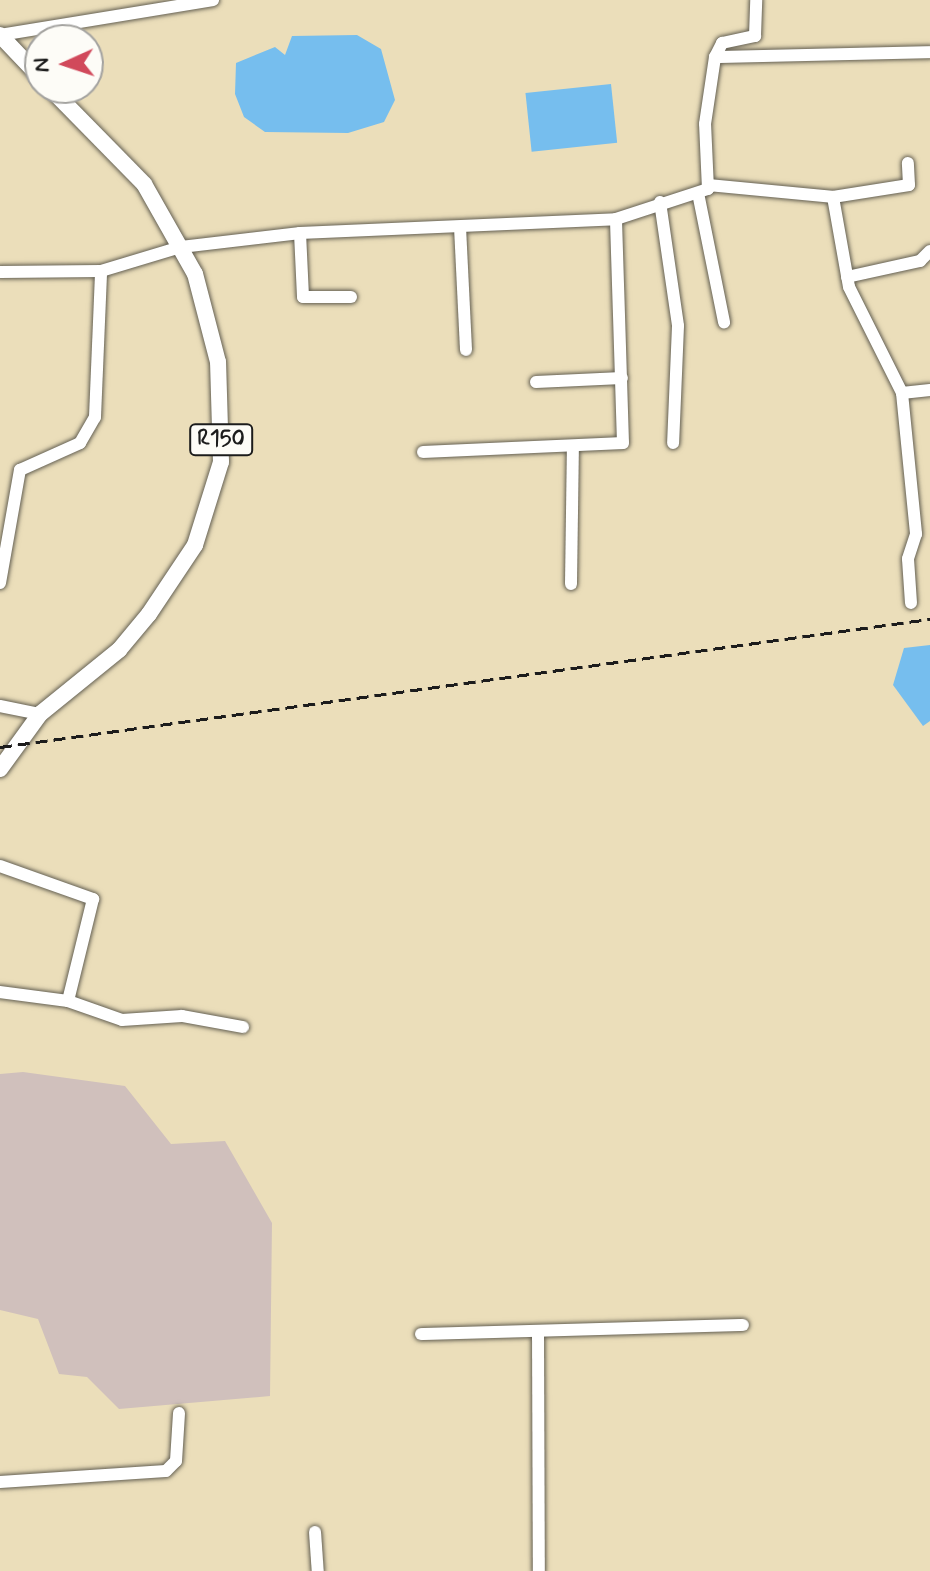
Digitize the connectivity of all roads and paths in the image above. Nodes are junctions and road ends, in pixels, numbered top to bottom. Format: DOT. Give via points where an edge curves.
graph roads {
  1 [pos="213,0"];
  2 [pos="756,0"];
  3 [pos="0,35"];
  4 [pos="930,52"];
  5 [pos="715,57"];
  6 [pos="24,60"];
  7 [pos="66,104"];
  8 [pos="908,163"];
  9 [pos="709,185"];
  10 [pos="698,193"];
  11 [pos="833,197"];
  12 [pos="660,202"];
  13 [pos="616,219"];
  14 [pos="460,227"];
  15 [pos="300,233"];
  16 [pos="181,247"];
  17 [pos="930,251"];
  18 [pos="101,271"];
  19 [pos="0,272"];
  20 [pos="847,277"];
  21 [pos="351,297"];
  22 [pos="724,322"];
  23 [pos="466,350"];
  24 [pos="622,378"];
  25 [pos="536,382"];
  26 [pos="930,390"];
  27 [pos="902,393"];
  28 [pos="673,443"];
  29 [pos="573,448"];
  30 [pos="423,452"];
  31 [pos="0,583"];
  32 [pos="571,584"];
  33 [pos="911,603"];
  34 [pos="0,706"];
  35 [pos="40,714"];
  36 [pos="0,769"];
  37 [pos="0,866"];
  38 [pos="0,992"];
  39 [pos="68,1001"];
  40 [pos="243,1027"];
  41 [pos="743,1325"];
  42 [pos="538,1331"];
  43 [pos="421,1334"];
  44 [pos="179,1413"];
  45 [pos="0,1482"];
  46 [pos="315,1532"];
  47 [pos="318,1571"];
  48 [pos="539,1571"];
  1 -- 3 [label="street"];
  2 -- 5 [label="street" via="755,36 722,43"];
  3 -- 6 [label="main road"];
  4 -- 5 [label="street"];
  5 -- 9 [label="street" via="705,124"];
  7 -- 16 [label="main road, R150" via="144,184"];
  8 -- 11 [label="street" via="909,185"];
  9 -- 10 [label="street"];
  9 -- 11 [label="street"];
  10 -- 12 [label="street"];
  10 -- 22 [label="street"];
  11 -- 20 [label="street"];
  12 -- 13 [label="street"];
  12 -- 28 [label="street" via="678,326"];
  13 -- 14 [label="street"];
  13 -- 24 [label="street"];
  14 -- 15 [label="street"];
  14 -- 23 [label="street"];
  15 -- 16 [label="street"];
  15 -- 21 [label="street" via="303,297"];
  16 -- 18 [label="street"];
  16 -- 35 [label="main road, R150" via="212,318 218,362 221,462 211,505 195,545 149,614 119,650"];
  17 -- 20 [label="street" via="920,261"];
  18 -- 19 [label="street"];
  18 -- 31 [label="street" via="95,417 80,443 20,470"];
  20 -- 27 [label="street"];
  24 -- 25 [label="street"];
  24 -- 29 [label="street" via="623,443"];
  26 -- 27 [label="street"];
  27 -- 33 [label="street" via="916,534 908,559"];
  29 -- 30 [label="street"];
  29 -- 32 [label="street"];
  34 -- 35 [label="street"];
  35 -- 36 [label="main road, R150"];
  37 -- 39 [label="street" via="93,899"];
  38 -- 39 [label="street"];
  39 -- 40 [label="street" via="122,1020 182,1016"];
  41 -- 42 [label="street"];
  42 -- 43 [label="street"];
  42 -- 48 [label="street"];
  44 -- 45 [label="street" via="176,1461 166,1471"];
  46 -- 47 [label="street"];
}
